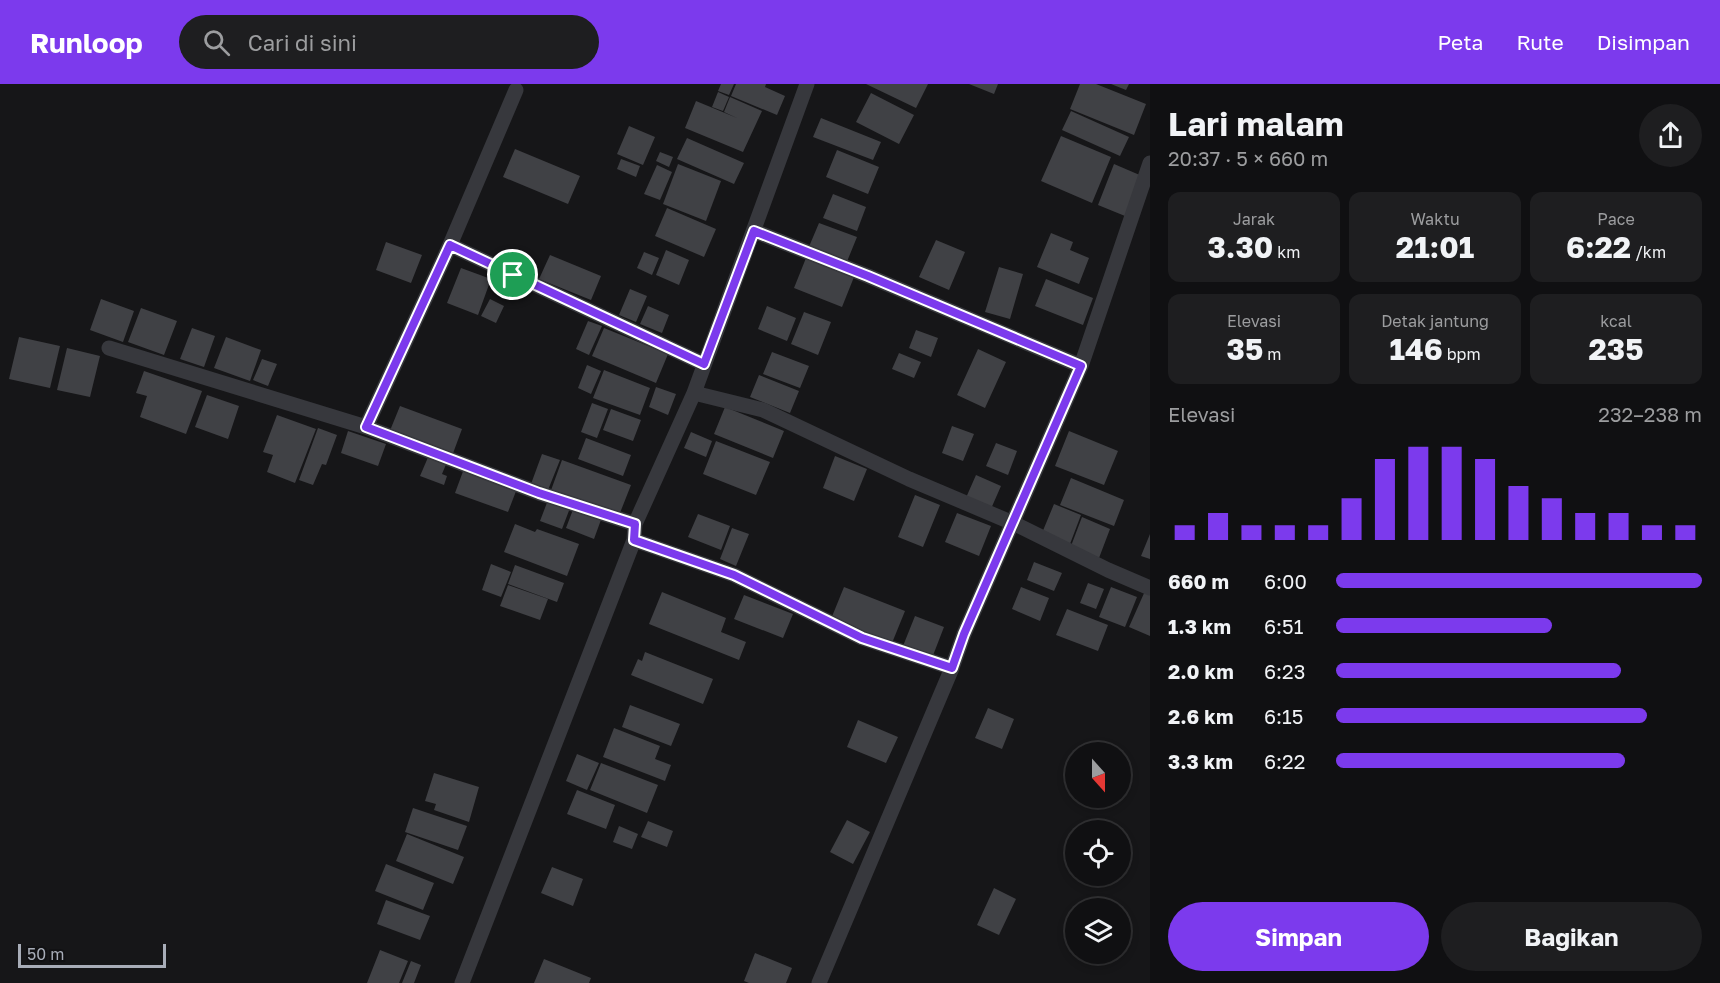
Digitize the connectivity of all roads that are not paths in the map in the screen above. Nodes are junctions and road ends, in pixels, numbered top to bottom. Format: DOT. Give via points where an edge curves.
graph roads {
  1 [pos="807,84"];
  2 [pos="516,90"];
  3 [pos="1150,163"];
  4 [pos="754,231"];
  5 [pos="450,245"];
  6 [pos="109,348"];
  7 [pos="704,364"];
  8 [pos="1081,366"];
  9 [pos="694,393"];
  10 [pos="366,427"];
  11 [pos="1013,523"];
  12 [pos="635,524"];
  13 [pos="634,540"];
  14 [pos="1150,588"];
  15 [pos="952,668"];
  16 [pos="462,983"];
  17 [pos="819,983"];
  1 -- 4 [label="street"];
  2 -- 5 [label="street"];
  3 -- 8 [label="street"];
  4 -- 7 [label="street"];
  4 -- 8 [label="street"];
  5 -- 7 [label="street"];
  5 -- 10 [label="street"];
  6 -- 10 [label="street"];
  7 -- 9 [label="street"];
  8 -- 11 [label="street"];
  9 -- 11 [label="street" via="763,410"];
  9 -- 12 [label="street"];
  10 -- 12 [label="street" via="539,493"];
  11 -- 14 [label="street"];
  11 -- 15 [label="street"];
  12 -- 13 [label="street"];
  13 -- 15 [label="street" via="734,575 862,638"];
  13 -- 16 [label="street"];
  15 -- 17 [label="street"];
}
